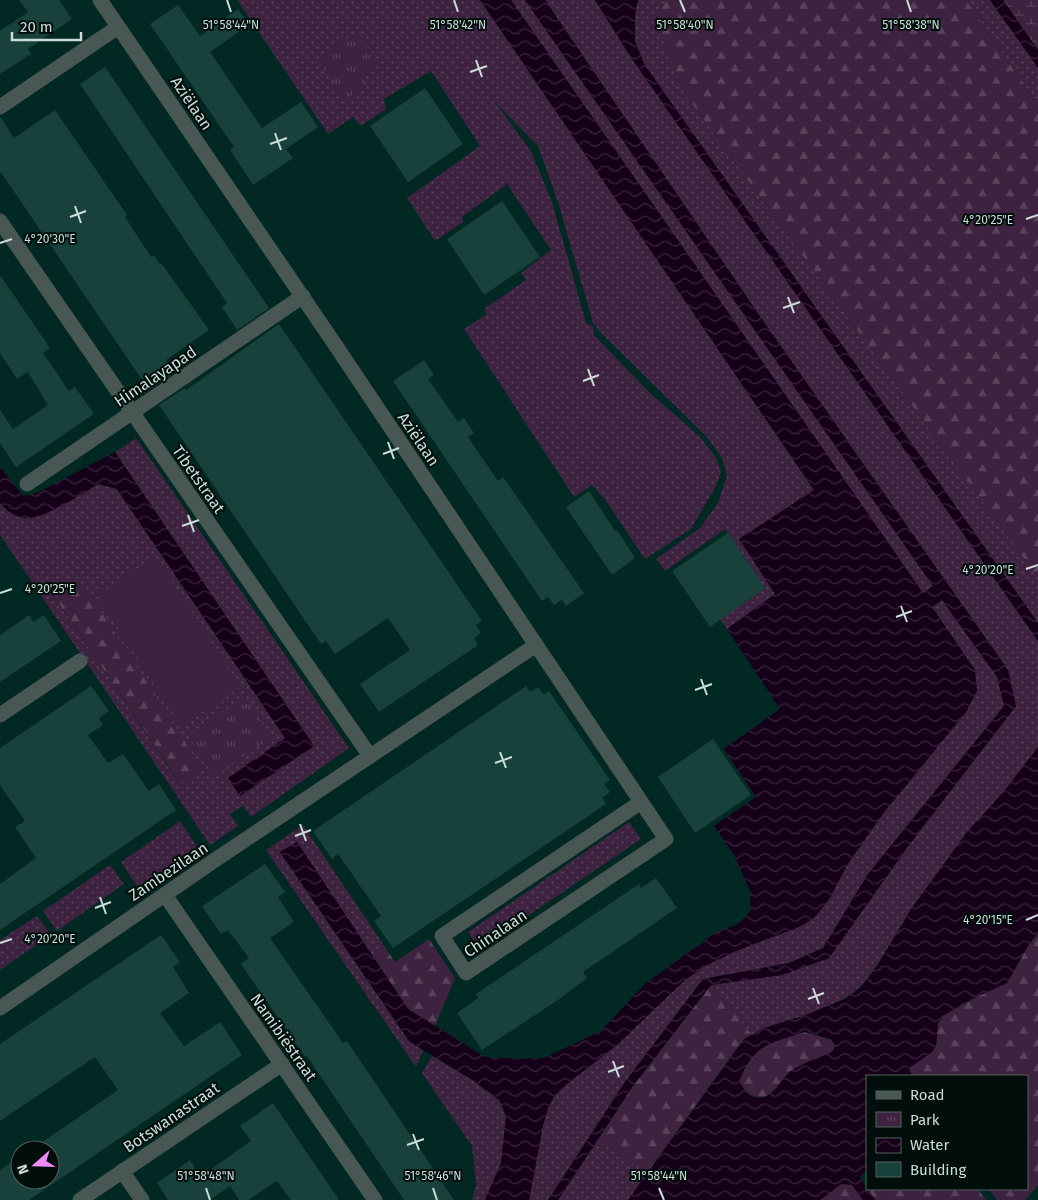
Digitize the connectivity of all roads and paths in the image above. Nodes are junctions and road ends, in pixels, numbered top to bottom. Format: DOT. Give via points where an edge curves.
graph roads {
  1 [pos="100,0"];
  2 [pos="118,27"];
  3 [pos="0,106"];
  4 [pos="0,221"];
  5 [pos="302,296"];
  6 [pos="132,412"];
  7 [pos="27,484"];
  8 [pos="536,645"];
  9 [pos="80,661"];
  10 [pos="0,715"];
  11 [pos="370,756"];
  12 [pos="641,802"];
  13 [pos="165,895"];
  14 [pos="0,1008"];
  15 [pos="282,1064"];
  16 [pos="122,1171"];
  17 [pos="80,1200"];
  18 [pos="142,1200"];
  19 [pos="374,1200"];
  1 -- 2 [label="street, Aziëlaan"];
  2 -- 3 [label="street"];
  2 -- 5 [label="street, Aziëlaan"];
  4 -- 6 [label="street, Tibetstraat"];
  5 -- 6 [label="street, Himalayapad"];
  5 -- 8 [label="street, Aziëlaan"];
  6 -- 7 [label="street, Himalayapad"];
  6 -- 11 [label="street, Tibetstraat"];
  8 -- 11 [label="street"];
  8 -- 12 [label="street, Chinalaan"];
  9 -- 10 [label="street"];
  11 -- 13 [label="street, Zambezilaan"];
  12 -- 12 [label="street, Chinalaan" via="666,839 466,973 442,936"];
  13 -- 14 [label="street, Zambezilaan"];
  13 -- 15 [label="street, Namibiëstraat"];
  15 -- 16 [label="street, Botswanastraat"];
  15 -- 19 [label="street, Namibiëstraat"];
  16 -- 17 [label="street, Botswanastraat"];
  16 -- 18 [label="street"];
}
